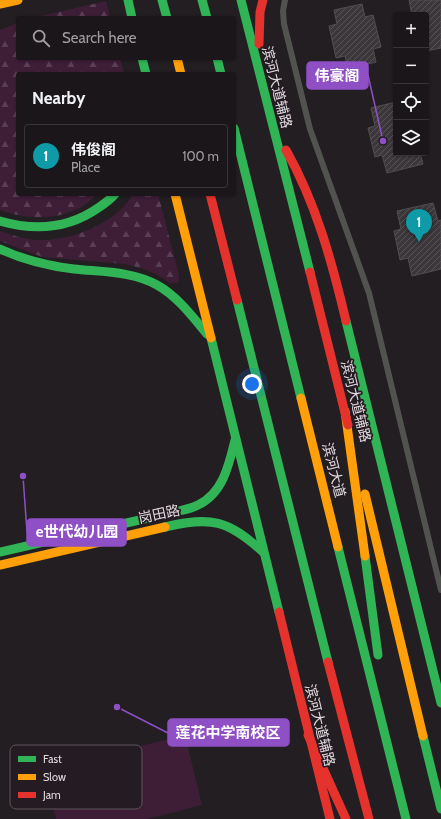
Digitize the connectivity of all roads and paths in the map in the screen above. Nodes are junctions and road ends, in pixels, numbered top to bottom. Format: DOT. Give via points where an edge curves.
graph roads {
  1 [pos="128,0"];
  2 [pos="162,0"];
  3 [pos="202,0"];
  4 [pos="241,0"];
  5 [pos="263,0"];
  6 [pos="285,0"];
  7 [pos="16,1"];
  8 [pos="0,4"];
  9 [pos="0,9"];
  10 [pos="132,16"];
  11 [pos="166,16"];
  12 [pos="206,16"];
  13 [pos="142,60"];
  14 [pos="176,60"];
  15 [pos="218,60"];
  16 [pos="146,72"];
  17 [pos="180,72"];
  18 [pos="220,72"];
  19 [pos="259,74"];
  20 [pos="272,127"];
  21 [pos="236,136"];
  22 [pos="113,196"];
  23 [pos="175,196"];
  24 [pos="210,196"];
  25 [pos="0,221"];
  26 [pos="0,249"];
  27 [pos="210,337"];
  28 [pos="344,411"];
  29 [pos="235,440"];
  30 [pos="0,552"];
  31 [pos="263,552"];
  32 [pos="0,566"];
  33 [pos="441,590"];
  34 [pos="379,663"];
  35 [pos="382,685"];
  36 [pos="441,703"];
  37 [pos="308,735"];
  38 [pos="395,775"];
  39 [pos="441,809"];
  40 [pos="330,819"];
  41 [pos="346,819"];
  42 [pos="369,819"];
  43 [pos="406,819"];
  1 -- 10 [label="main road"];
  2 -- 11 [label="main road"];
  3 -- 12 [label="main road"];
  4 -- 19 [label="main road, 滨河大道辅路"];
  5 -- 19 [label="main road" via="259,27"];
  6 -- 33 [label="lane" via="284,24 310,129 369,293"];
  7 -- 8 [label="main road"];
  7 -- 9 [label="main road"];
  13 -- 16 [label="main road"];
  14 -- 17 [label="main road"];
  15 -- 18 [label="main road"];
  19 -- 20 [label="main road, 滨河大道辅路"];
  20 -- 28 [label="main road, 滨河大道辅路"];
  20 -- 36 [label="main road" via="291,158 305,189 328,253 344,308"];
  21 -- 38 [label="main road, 滨河大道"];
  22 -- 25 [label="main road" via="95,211 76,221 54,227 14,226"];
  23 -- 27 [label="main road, 滨河大道辅路"];
  24 -- 42 [label="main road"];
  26 -- 27 [label="main road" via="38,263 137,277 174,297"];
  27 -- 29 [label="main road, 滨河大道辅路"];
  28 -- 34 [label="main road"];
  28 -- 39 [label="main road, 滨河大道辅路"];
  29 -- 30 [label="main road, 岗田路" via="227,470 218,488 198,505"];
  29 -- 31 [label="main road, 滨河大道辅路"];
  31 -- 32 [label="main road, 岗田路" via="246,536 208,521 182,523"];
  31 -- 37 [label="main road, 滨河大道辅路"];
  35 -- 38 [label="main road"];
  37 -- 40 [label="main road, 滨河大道辅路"];
  37 -- 41 [label="main road"];
  38 -- 43 [label="main road, 滨河大道"];
}
